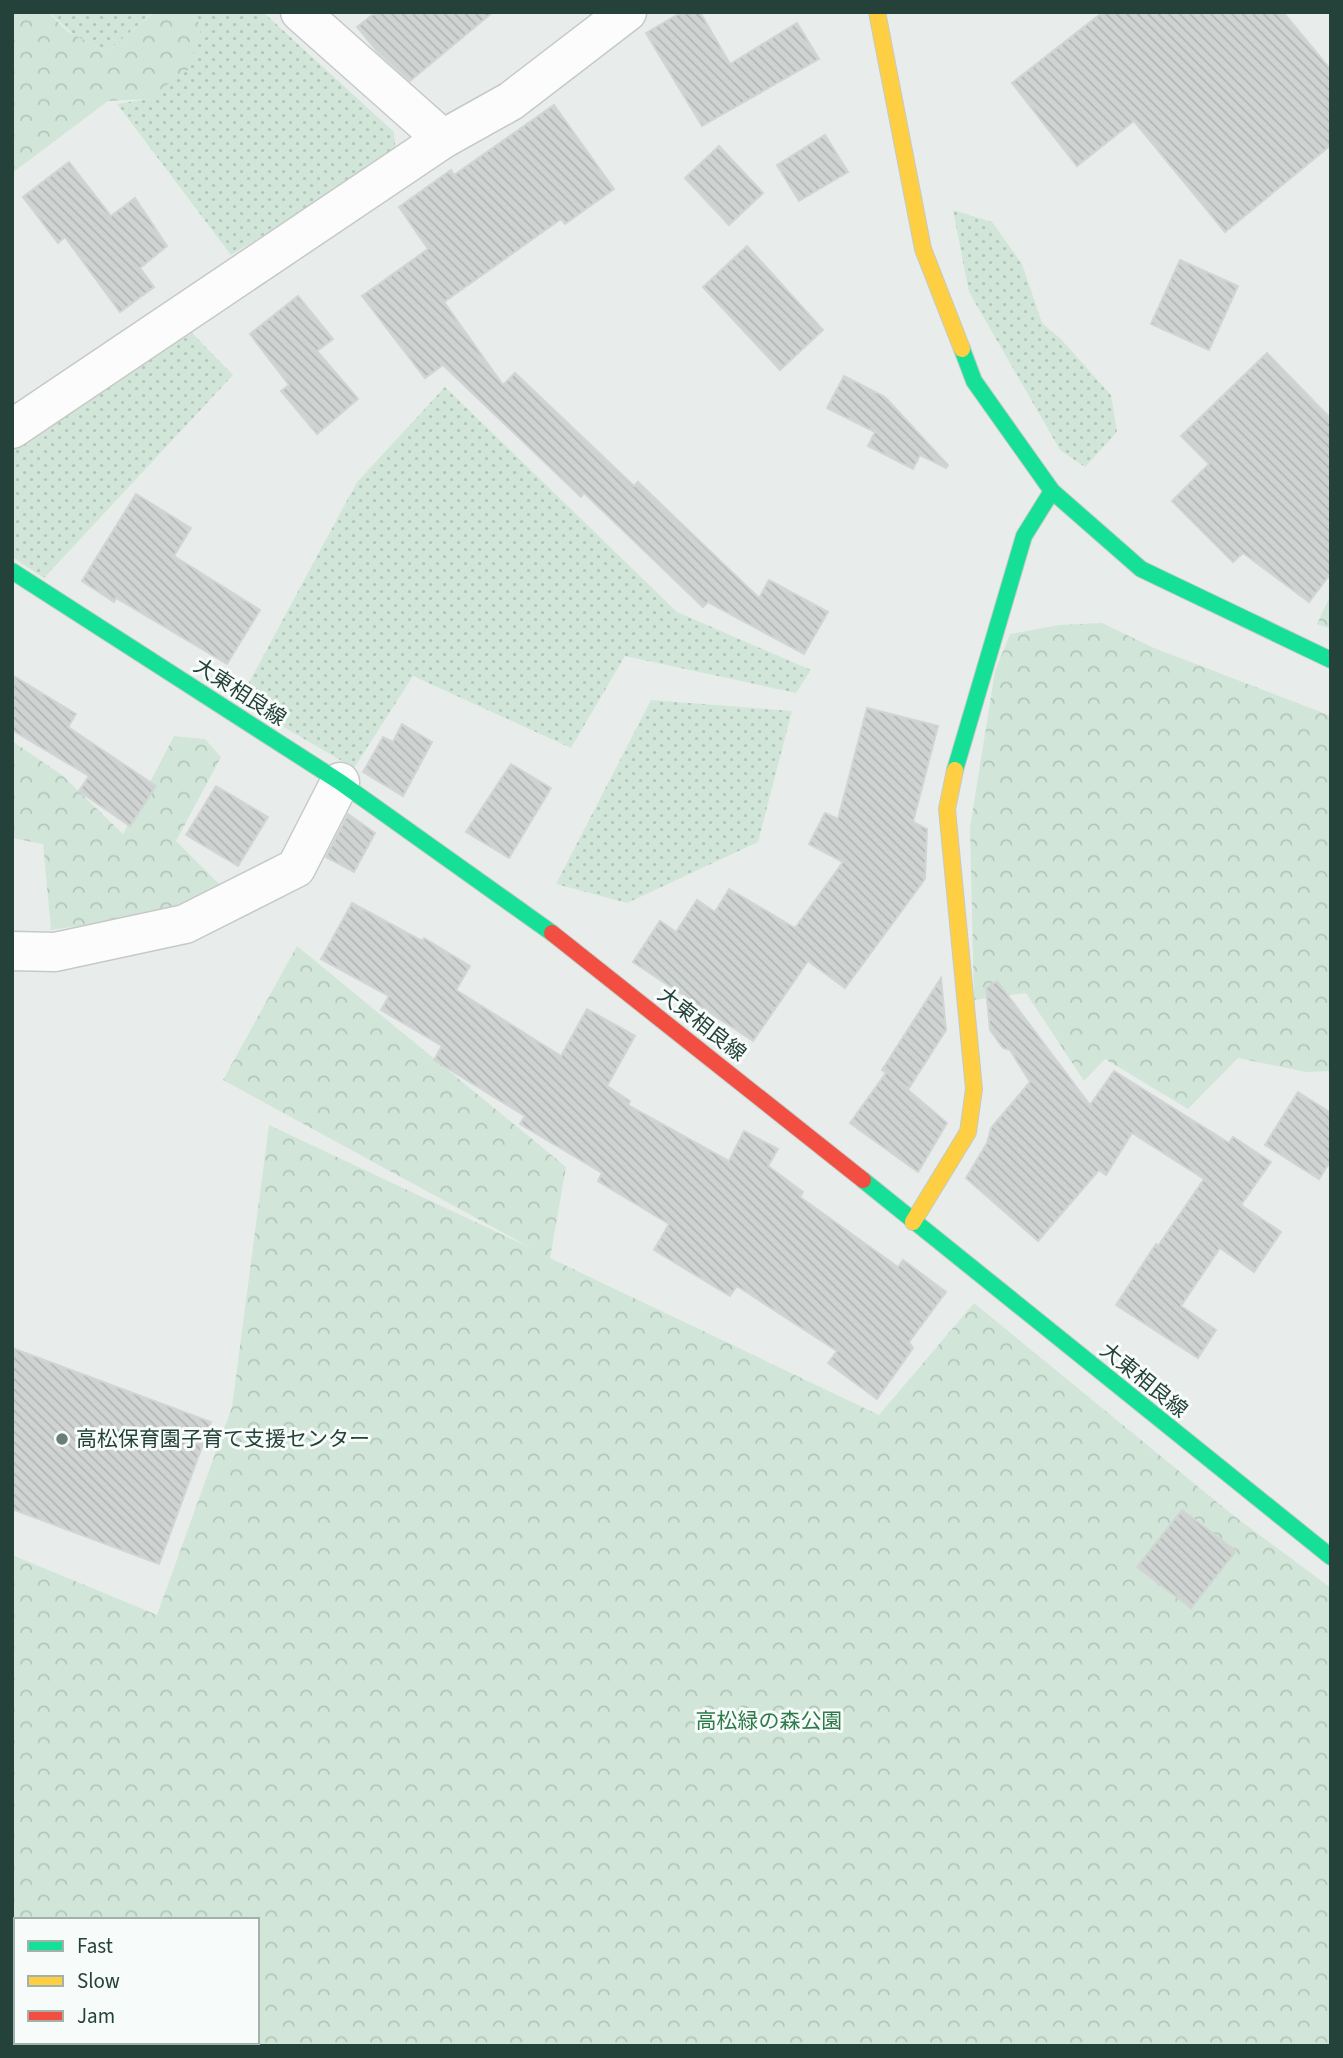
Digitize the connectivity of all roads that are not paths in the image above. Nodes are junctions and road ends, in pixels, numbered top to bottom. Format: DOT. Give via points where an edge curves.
graph roads {
  1 [pos="300,12"];
  2 [pos="626,12"];
  3 [pos="877,12"];
  4 [pos="443,139"];
  5 [pos="12,429"];
  6 [pos="1052,491"];
  7 [pos="12,571"];
  8 [pos="1331,660"];
  9 [pos="340,782"];
  10 [pos="12,951"];
  11 [pos="914,1222"];
  12 [pos="1331,1557"];
  1 -- 4 [label="street"];
  2 -- 4 [label="street" via="511,101"];
  3 -- 6 [label="main road" via="923,249 974,381"];
  4 -- 5 [label="street"];
  6 -- 8 [label="main road" via="1141,569"];
  6 -- 11 [label="main road" via="1024,536 957,757 947,809 974,1089 968,1132"];
  7 -- 9 [label="main road, 大東相良線"];
  9 -- 10 [label="street" via="296,868 185,924 55,952"];
  9 -- 11 [label="main road, 大東相良線" via="514,903"];
  11 -- 12 [label="main road, 大東相良線"];
}
